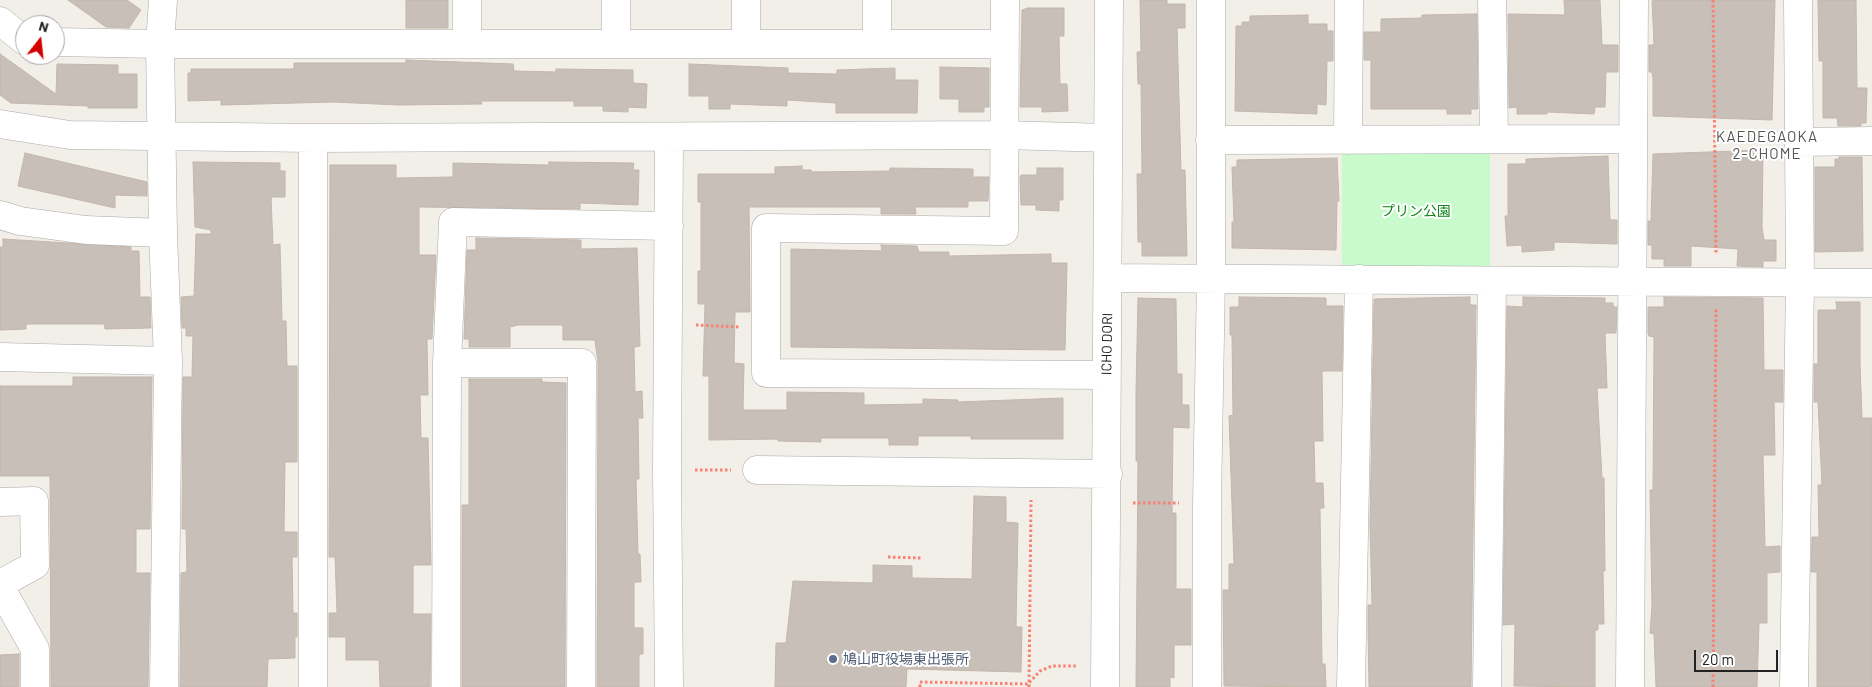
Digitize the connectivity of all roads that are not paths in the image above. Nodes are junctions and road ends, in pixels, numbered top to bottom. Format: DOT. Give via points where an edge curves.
graph roads {
  1 [pos="163,0"];
  2 [pos="467,0"];
  3 [pos="616,0"];
  4 [pos="746,0"];
  5 [pos="877,0"];
  6 [pos="1005,0"];
  7 [pos="1110,0"];
  8 [pos="1211,0"];
  9 [pos="1349,0"];
  10 [pos="1492,0"];
  11 [pos="1634,0"];
  12 [pos="1798,0"];
  13 [pos="0,21"];
  14 [pos="15,32"];
  15 [pos="65,42"];
  16 [pos="160,44"];
  17 [pos="467,44"];
  18 [pos="616,44"];
  19 [pos="746,44"];
  20 [pos="877,44"];
  21 [pos="1005,44"];
  22 [pos="0,124"];
  23 [pos="163,135"];
  24 [pos="1004,135"];
  25 [pos="313,138"];
  26 [pos="669,138"];
  27 [pos="1108,138"];
  28 [pos="1494,138"];
  29 [pos="1633,139"];
  30 [pos="1210,140"];
  31 [pos="1348,140"];
  32 [pos="1799,142"];
  33 [pos="1872,142"];
  34 [pos="0,215"];
  35 [pos="669,226"];
  36 [pos="163,233"];
  37 [pos="1108,278"];
  38 [pos="1212,278"];
  39 [pos="1359,279"];
  40 [pos="1492,281"];
  41 [pos="1634,281"];
  42 [pos="1800,282"];
  43 [pos="1872,283"];
  44 [pos="0,357"];
  45 [pos="168,361"];
  46 [pos="447,363"];
  47 [pos="1106,374"];
  48 [pos="756,470"];
  49 [pos="1108,474"];
  50 [pos="0,502"];
  51 [pos="0,586"];
  52 [pos="35,687"];
  53 [pos="164,687"];
  54 [pos="313,687"];
  55 [pos="446,687"];
  56 [pos="582,687"];
  57 [pos="669,687"];
  58 [pos="1105,687"];
  59 [pos="1207,687"];
  60 [pos="1350,687"];
  61 [pos="1487,687"];
  62 [pos="1630,687"];
  63 [pos="1794,687"];
  1 -- 16 [label="street"];
  2 -- 17 [label="street"];
  3 -- 18 [label="street"];
  4 -- 19 [label="street"];
  5 -- 20 [label="street"];
  6 -- 21 [label="street"];
  7 -- 27 [label="street, ICHO DORI"];
  8 -- 30 [label="street"];
  9 -- 31 [label="street"];
  10 -- 28 [label="street"];
  11 -- 29 [label="street"];
  12 -- 32 [label="street"];
  13 -- 14 [label="street"];
  15 -- 16 [label="street"];
  16 -- 17 [label="street"];
  16 -- 23 [label="street"];
  17 -- 18 [label="street"];
  18 -- 19 [label="street"];
  19 -- 20 [label="street"];
  20 -- 21 [label="street"];
  21 -- 24 [label="street"];
  22 -- 23 [label="street" via="70,135"];
  23 -- 25 [label="street"];
  23 -- 36 [label="street"];
  24 -- 26 [label="street"];
  24 -- 27 [label="street"];
  24 -- 47 [label="street" via="1004,231 766,228 766,373"];
  25 -- 26 [label="street"];
  25 -- 54 [label="street"];
  26 -- 35 [label="street"];
  27 -- 37 [label="street, ICHO DORI"];
  28 -- 29 [label="street"];
  28 -- 31 [label="street"];
  29 -- 41 [label="street"];
  30 -- 31 [label="street"];
  30 -- 38 [label="street"];
  32 -- 33 [label="street"];
  32 -- 42 [label="street"];
  34 -- 36 [label="street" via="86,230"];
  35 -- 46 [label="street" via="453,222"];
  35 -- 57 [label="street"];
  36 -- 45 [label="street"];
  37 -- 38 [label="street"];
  37 -- 47 [label="street, ICHO DORI"];
  38 -- 39 [label="street"];
  38 -- 59 [label="street"];
  39 -- 40 [label="street"];
  39 -- 60 [label="street"];
  40 -- 41 [label="street"];
  40 -- 61 [label="street"];
  41 -- 42 [label="street"];
  41 -- 62 [label="street"];
  42 -- 43 [label="street"];
  42 -- 63 [label="street"];
  44 -- 45 [label="street"];
  45 -- 53 [label="street"];
  46 -- 55 [label="street"];
  46 -- 56 [label="street" via="582,363"];
  47 -- 49 [label="street, ICHO DORI"];
  48 -- 49 [label="street"];
  49 -- 58 [label="street, ICHO DORI"];
  50 -- 51 [label="street" via="34,501 35,565"];
  51 -- 52 [label="street" via="35,649"];
}
